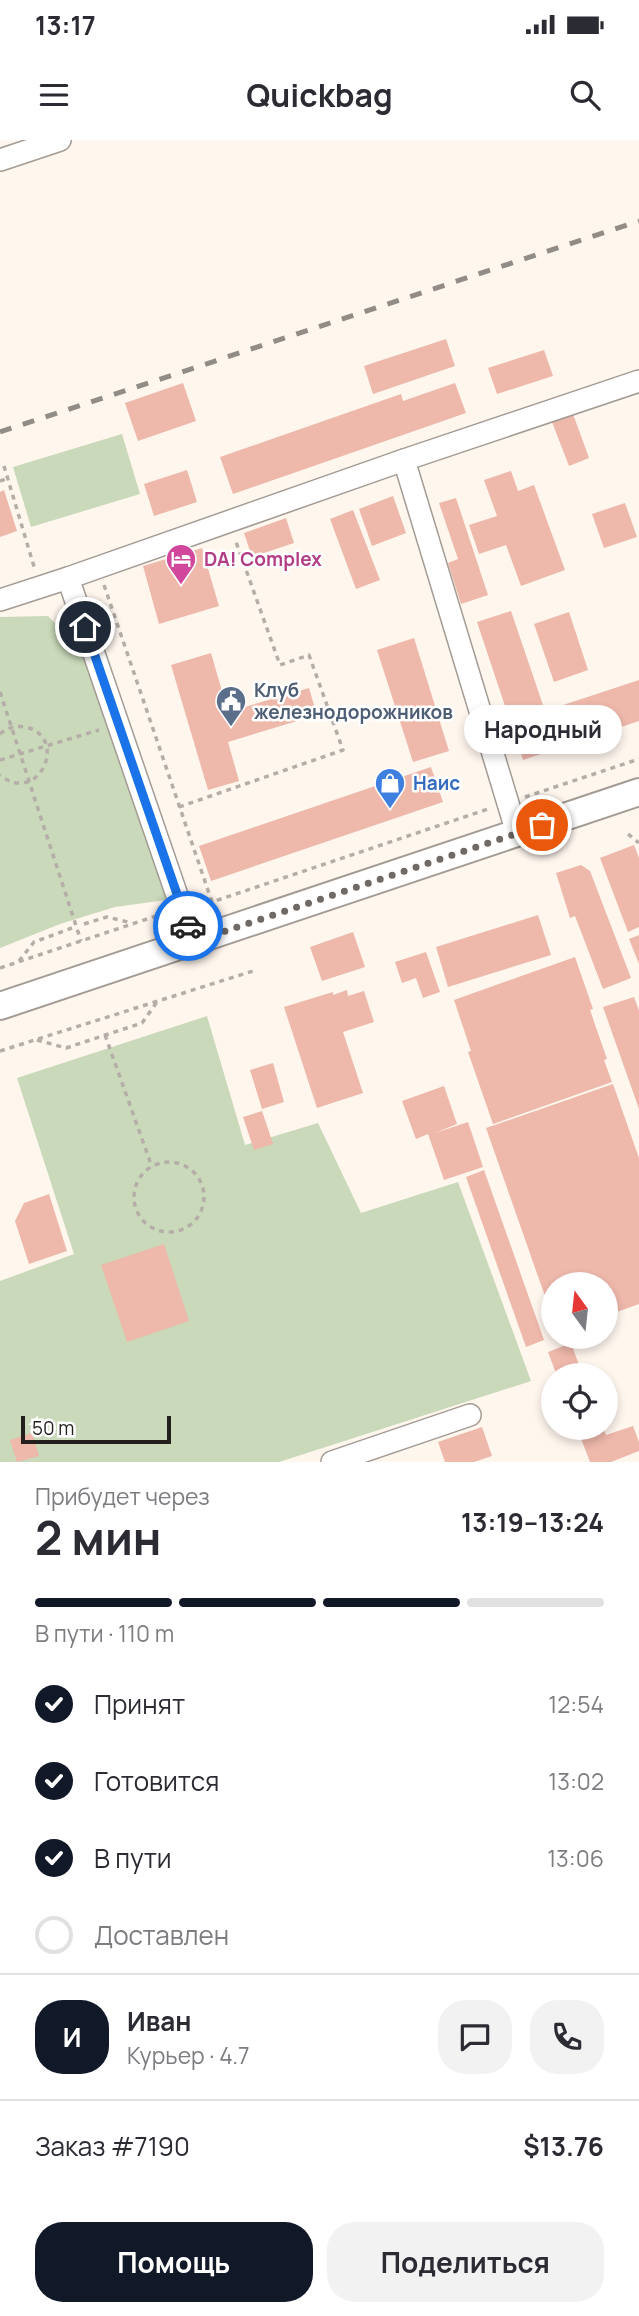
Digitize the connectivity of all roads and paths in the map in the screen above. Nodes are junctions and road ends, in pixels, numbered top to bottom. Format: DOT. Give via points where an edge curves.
graph roads {
  1 [pos="60,140"];
  2 [pos="0,160"];
  3 [pos="639,381"];
  4 [pos="404,460"];
  5 [pos="4,466"];
  6 [pos="9,478"];
  7 [pos="0,481"];
  8 [pos="229,521"];
  9 [pos="24,536"];
  10 [pos="68,578"];
  11 [pos="0,600"];
  12 [pos="0,692"];
  13 [pos="118,724"];
  14 [pos="12,728"];
  15 [pos="0,734"];
  16 [pos="46,746"];
  17 [pos="20,754"];
  18 [pos="639,759"];
  19 [pos="0,760"];
  20 [pos="0,775"];
  21 [pos="29,781"];
  22 [pos="639,792"];
  23 [pos="507,803"];
  24 [pos="179,807"];
  25 [pos="517,834"];
  26 [pos="628,834"];
  27 [pos="639,843"];
  28 [pos="212,902"];
  29 [pos="162,914"];
  30 [pos="84,924"];
  31 [pos="134,924"];
  32 [pos="72,928"];
  33 [pos="81,941"];
  34 [pos="193,942"];
  35 [pos="18,962"];
  36 [pos="0,968"];
  37 [pos="253,971"];
  38 [pos="158,1000"];
  39 [pos="0,1006"];
  40 [pos="105,1035"];
  41 [pos="35,1040"];
  42 [pos="0,1051"];
  43 [pos="152,1167"];
  44 [pos="470,1415"];
  45 [pos="332,1462"];
  1 -- 2 [label="street"];
  3 -- 4 [label="street"];
  4 -- 8 [label="street"];
  4 -- 23 [label="street"];
  5 -- 6 [label="path"];
  6 -- 7 [label="path"];
  6 -- 9 [label="path"];
  8 -- 10 [label="street"];
  8 -- 24 [label="path" via="280,665 309,655 342,750"];
  10 -- 11 [label="street"];
  10 -- 13 [label="street"];
  12 -- 14 [label="path"];
  13 -- 16 [label="path"];
  13 -- 34 [label="street"];
  14 -- 15 [label="path"];
  14 -- 16 [label="path" via="29,728"];
  14 -- 17 [label="path"];
  16 -- 17 [label="path"];
  16 -- 21 [label="path" via="44,767"];
  17 -- 19 [label="path"];
  17 -- 21 [label="path"];
  18 -- 23 [label="path"];
  20 -- 21 [label="path" via="10,781"];
  21 -- 33 [label="path"];
  22 -- 25 [label="main road"];
  23 -- 25 [label="street"];
  23 -- 28 [label="path"];
  25 -- 34 [label="main road"];
  26 -- 27 [label="path"];
  29 -- 31 [label="path"];
  30 -- 31 [label="path" via="107,917"];
  31 -- 33 [label="path"];
  32 -- 35 [label="path" via="34,942"];
  33 -- 35 [label="path"];
  34 -- 39 [label="main road"];
  35 -- 36 [label="path"];
  37 -- 38 [label="path"];
  38 -- 40 [label="path" via="142,1023"];
  38 -- 41 [label="path"];
  40 -- 41 [label="path" via="66,1048"];
  40 -- 43 [label="path"];
  41 -- 42 [label="path"];
  43 -- 43 [label="path" via="177,1162 189,1167 204,1187 202,1213 183,1230 160,1232 149,1227 135,1208 136,1184"];
  44 -- 45 [label="street"];
}
